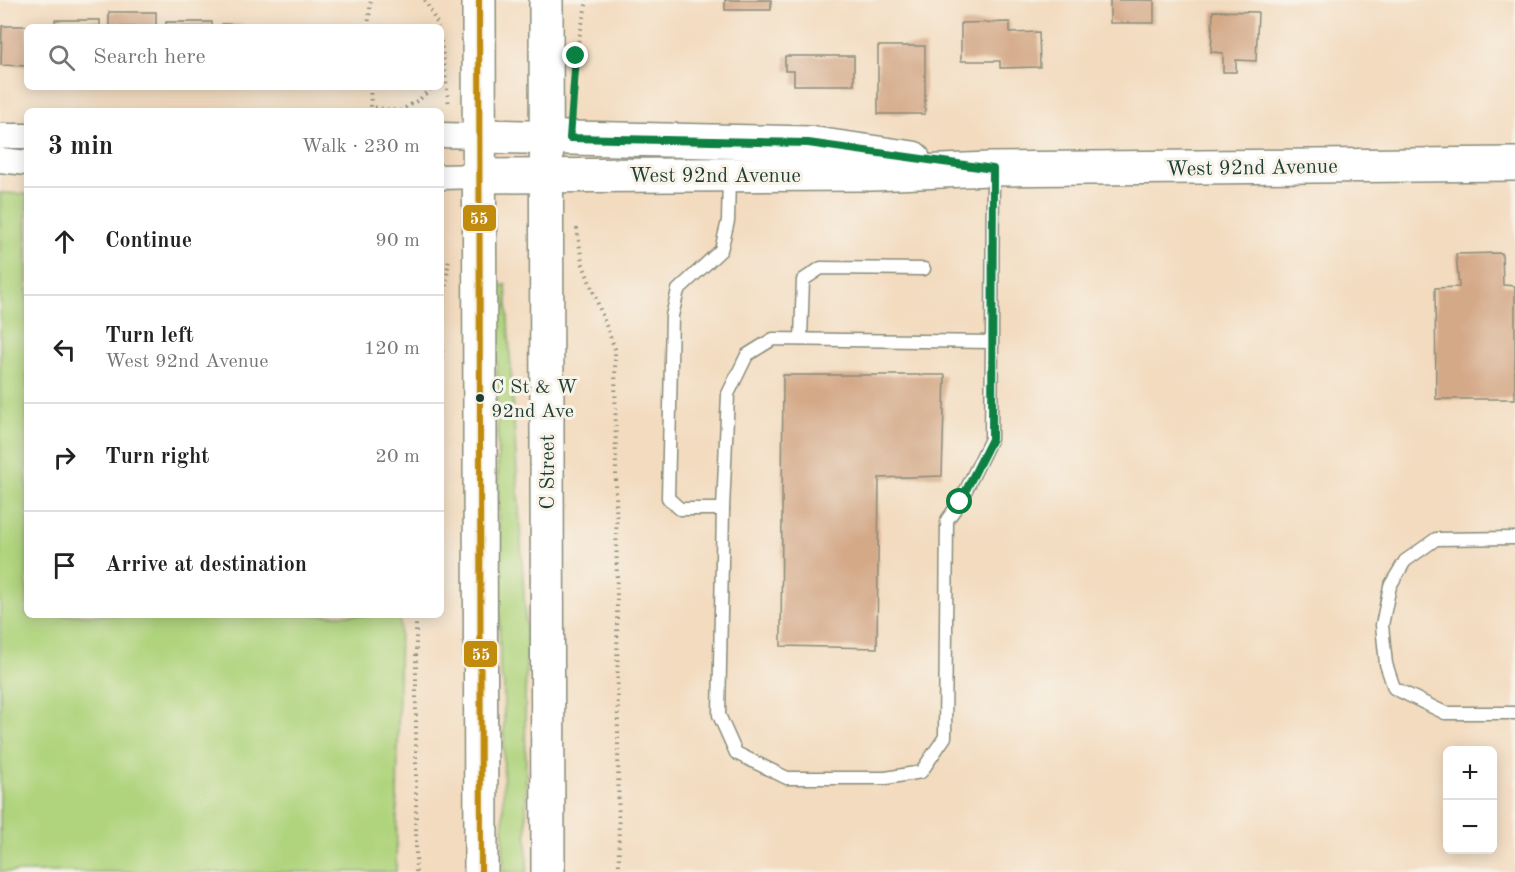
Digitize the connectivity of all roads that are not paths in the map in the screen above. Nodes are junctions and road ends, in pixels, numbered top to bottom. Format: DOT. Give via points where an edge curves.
graph roads {
  1 [pos="479,0"];
  2 [pos="546,0"];
  3 [pos="0,136"];
  4 [pos="24,136"];
  5 [pos="458,136"];
  6 [pos="546,138"];
  7 [pos="0,160"];
  8 [pos="24,163"];
  9 [pos="1515,164"];
  10 [pos="991,169"];
  11 [pos="479,176"];
  12 [pos="729,176"];
  13 [pos="444,177"];
  14 [pos="546,177"];
  15 [pos="924,269"];
  16 [pos="801,339"];
  17 [pos="992,342"];
  18 [pos="723,509"];
  19 [pos="1515,538"];
  20 [pos="1515,713"];
  21 [pos="481,872"];
  22 [pos="548,872"];
  1 -- 5 [label="main road"];
  2 -- 6 [label="main road, C Street"];
  3 -- 4 [label="street"];
  5 -- 6 [label="main road, West 92nd Avenue"];
  5 -- 11 [label="main road"];
  6 -- 10 [label="main road, West 92nd Avenue" via="808,143"];
  6 -- 14 [label="main road, C Street"];
  7 -- 8 [label="street"];
  9 -- 10 [label="main road, West 92nd Avenue"];
  10 -- 12 [label="main road, West 92nd Avenue"];
  10 -- 17 [label="lane"];
  11 -- 13 [label="street, West 92nd Avenue"];
  11 -- 14 [label="main road, West 92nd Avenue"];
  11 -- 21 [label="main road"];
  12 -- 14 [label="main road, West 92nd Avenue"];
  12 -- 18 [label="lane" via="728,221 721,250 678,290 672,316 668,498 680,508"];
  14 -- 22 [label="main road, C Street"];
  15 -- 16 [label="lane" via="821,268 803,280"];
  16 -- 17 [label="lane"];
  16 -- 18 [label="lane" via="773,339 747,355 728,394"];
  17 -- 18 [label="lane" via="992,439 947,520 945,737 921,772 886,778 787,778 736,753 719,715"];
  19 -- 20 [label="lane" via="1436,539 1405,561 1390,586 1382,625 1386,664 1394,688 1445,713"];
}
